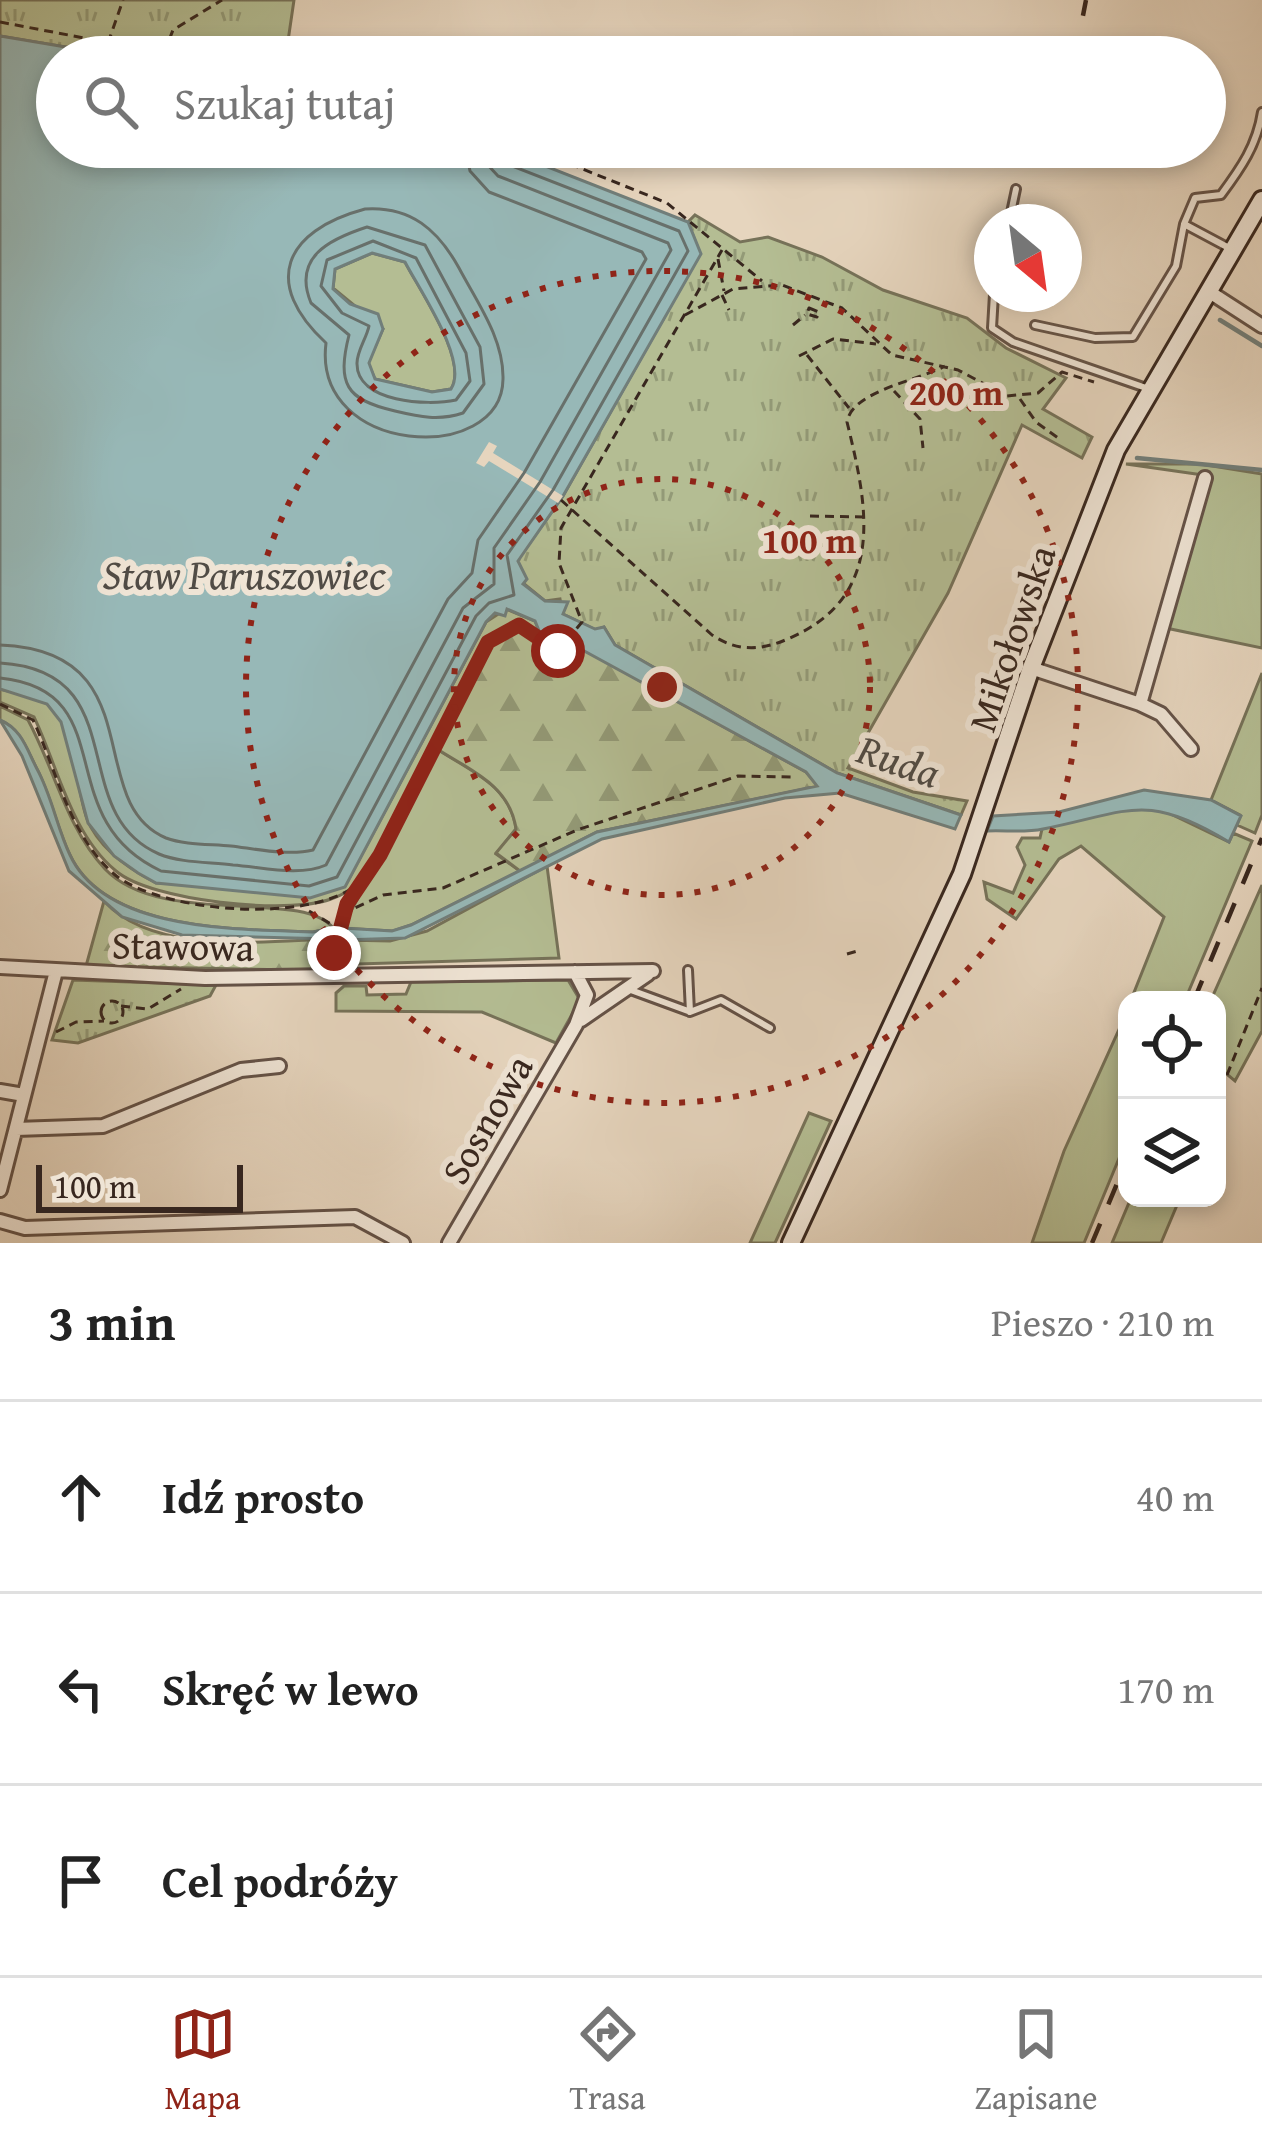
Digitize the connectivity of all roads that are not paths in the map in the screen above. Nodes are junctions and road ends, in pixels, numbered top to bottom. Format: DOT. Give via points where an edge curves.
graph roads {
  1 [pos="1262,112"];
  2 [pos="1016,189"];
  3 [pos="1262,200"];
  4 [pos="1013,204"];
  5 [pos="1184,224"];
  6 [pos="1232,250"];
  7 [pos="1208,291"];
  8 [pos="993,312"];
  9 [pos="1035,325"];
  10 [pos="1262,326"];
  11 [pos="1149,389"];
  12 [pos="1205,478"];
  13 [pos="1031,668"];
  14 [pos="1140,704"];
  15 [pos="1191,749"];
  16 [pos="0,967"];
  17 [pos="688,970"];
  18 [pos="56,971"];
  19 [pos="606,971"];
  20 [pos="575,972"];
  21 [pos="624,987"];
  22 [pos="591,1003"];
  23 [pos="690,1012"];
  24 [pos="770,1028"];
  25 [pos="280,1066"];
  26 [pos="0,1091"];
  27 [pos="24,1095"];
  28 [pos="16,1129"];
  29 [pos="0,1190"];
  30 [pos="0,1221"];
  31 [pos="403,1243"];
  32 [pos="448,1243"];
  33 [pos="790,1243"];
  1 -- 5 [label="lane" via="1245,162 1221,195 1195,198"];
  2 -- 4 [label="lane"];
  3 -- 6 [label="main road, Mikołowska"];
  5 -- 6 [label="lane"];
  5 -- 9 [label="lane" via="1176,266 1133,337"];
  6 -- 7 [label="main road, Mikołowska"];
  7 -- 10 [label="street"];
  7 -- 11 [label="main road, Mikołowska"];
  8 -- 11 [label="lane" via="992,328 1012,342"];
  11 -- 13 [label="main road, Mikołowska" via="1109,466"];
  12 -- 14 [label="street"];
  13 -- 14 [label="street"];
  13 -- 33 [label="main road, Mikołowska" via="975,843"];
  14 -- 15 [label="street" via="1161,714"];
  16 -- 18 [label="street, Stawowa"];
  17 -- 23 [label="lane"];
  18 -- 20 [label="street, Stawowa"];
  18 -- 27 [label="street"];
  19 -- 20 [label="street, Stawowa"];
  19 -- 21 [label="street, Stawowa" via="653,970"];
  19 -- 22 [label="street, Sosnowa"];
  20 -- 22 [label="street"];
  21 -- 22 [label="street"];
  21 -- 23 [label="lane"];
  22 -- 32 [label="street, Sosnowa"];
  23 -- 24 [label="lane" via="721,1000"];
  25 -- 28 [label="street" via="241,1070 103,1126"];
  26 -- 27 [label="street"];
  27 -- 28 [label="street"];
  28 -- 29 [label="street"];
  30 -- 31 [label="street" via="25,1228 355,1217"];
}
